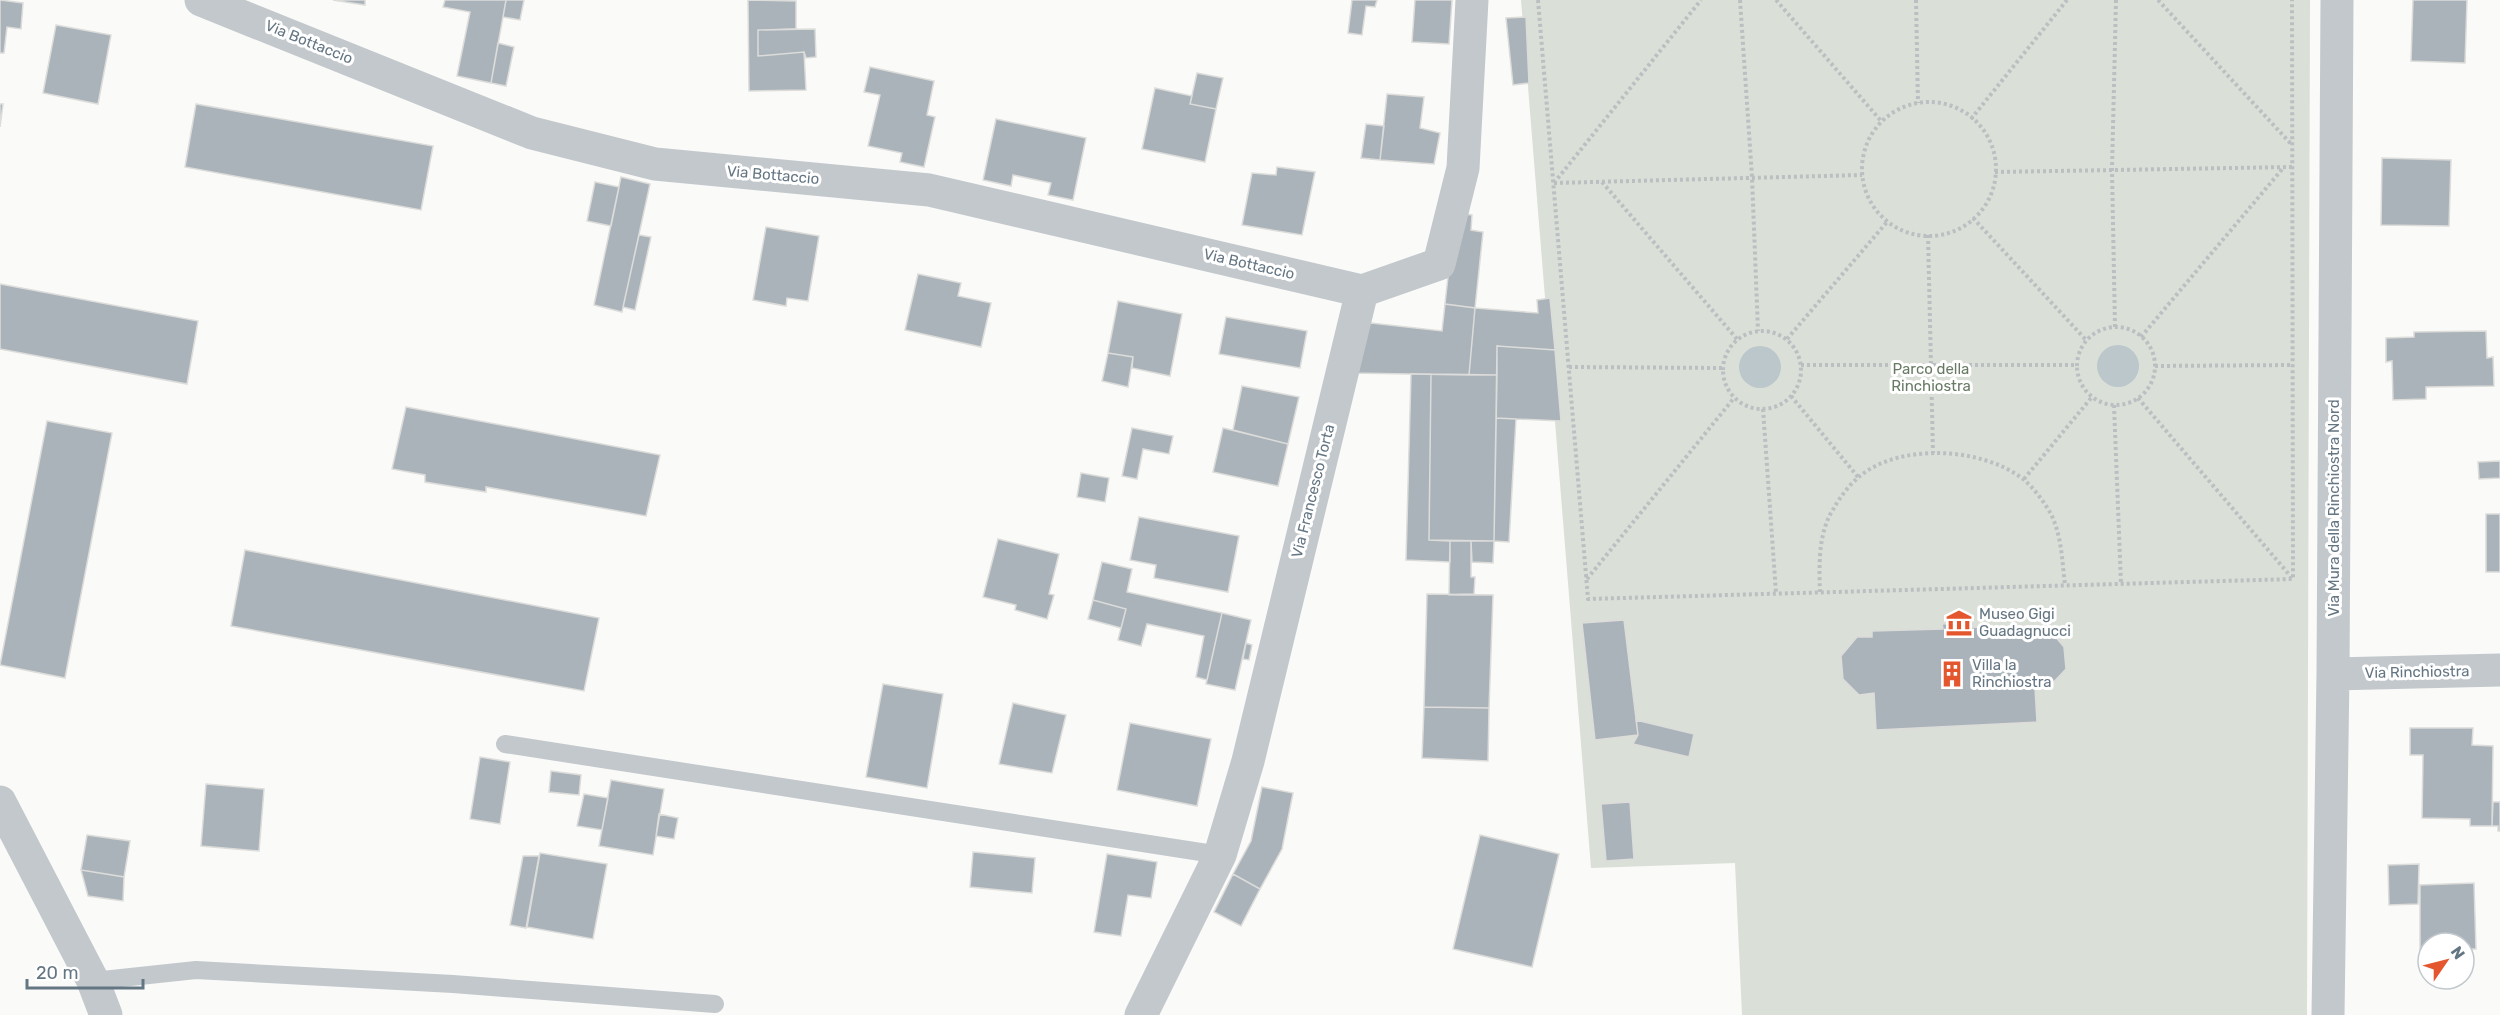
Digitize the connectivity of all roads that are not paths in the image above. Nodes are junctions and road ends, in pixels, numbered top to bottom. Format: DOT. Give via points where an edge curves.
graph roads {
  1 [pos="201,0"];
  2 [pos="1472,0"];
  3 [pos="2337,0"];
  4 [pos="1362,291"];
  5 [pos="2500,670"];
  6 [pos="2333,674"];
  7 [pos="505,744"];
  8 [pos="0,802"];
  9 [pos="1220,855"];
  10 [pos="93,981"];
  11 [pos="715,1004"];
  12 [pos="106,1015"];
  13 [pos="1142,1015"];
  14 [pos="2328,1015"];
  1 -- 4 [label="street, Via Bottaccio" via="532,133 655,164 929,189"];
  2 -- 4 [label="street" via="1463,168 1439,264"];
  3 -- 6 [label="street, Via Mura della Rinchiostra Nord"];
  4 -- 9 [label="street, Via Francesco Torta" via="1248,761"];
  5 -- 6 [label="street, Via Rinchiostra"];
  6 -- 14 [label="street, Via Mura della Rinchiostra Nord"];
  7 -- 9 [label="lane"];
  8 -- 10 [label="street"];
  9 -- 13 [label="street, Via Francesco Torta"];
  10 -- 11 [label="lane" via="196,970"];
  10 -- 12 [label="street"];
}
